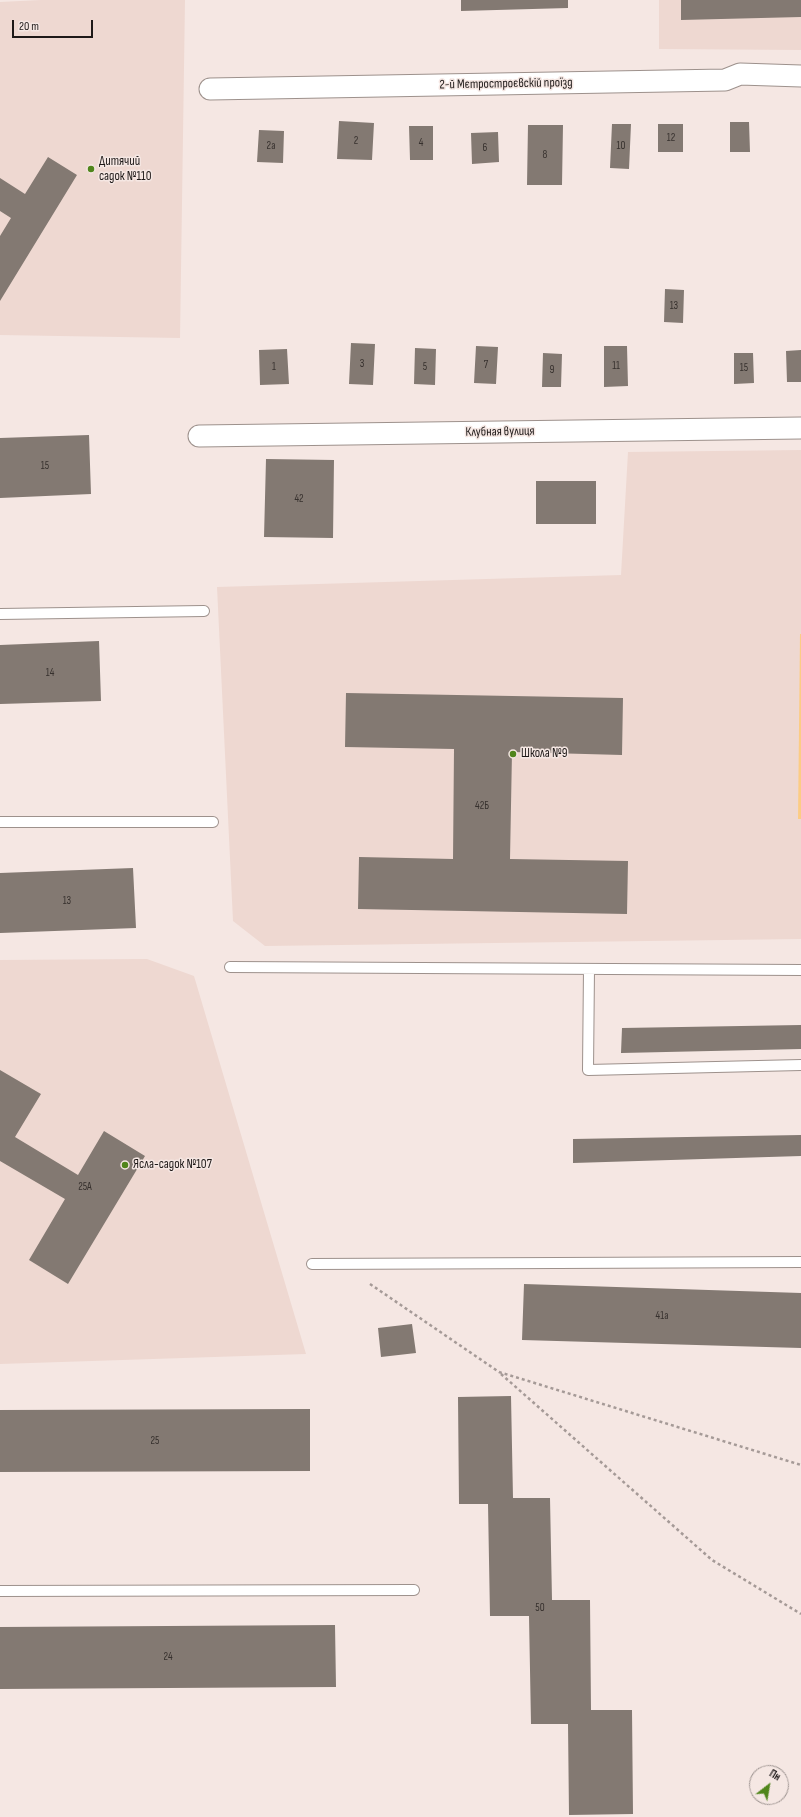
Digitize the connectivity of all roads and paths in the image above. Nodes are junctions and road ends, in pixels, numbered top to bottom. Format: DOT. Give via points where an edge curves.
graph roads {
  1 [pos="801,76"];
  2 [pos="210,89"];
  3 [pos="801,428"];
  4 [pos="199,436"];
  5 [pos="204,611"];
  6 [pos="0,614"];
  7 [pos="0,822"];
  8 [pos="213,822"];
  9 [pos="230,967"];
  10 [pos="589,969"];
  11 [pos="801,970"];
  12 [pos="801,1065"];
  13 [pos="801,1262"];
  14 [pos="312,1264"];
  15 [pos="340,1264"];
  16 [pos="499,1372"];
  17 [pos="801,1465"];
  18 [pos="414,1590"];
  19 [pos="0,1591"];
  20 [pos="801,1614"];
  1 -- 2 [label="street, 2-й Мєтростроєвскій проїзд" via="740,74 725,80"];
  3 -- 4 [label="street, Клубная вулиця"];
  5 -- 6 [label="lane"];
  7 -- 8 [label="lane"];
  9 -- 10 [label="lane"];
  10 -- 11 [label="lane"];
  10 -- 12 [label="lane" via="588,1070"];
  13 -- 15 [label="lane"];
  14 -- 15 [label="lane"];
  15 -- 16 [label="path"];
  16 -- 17 [label="path"];
  16 -- 20 [label="path" via="712,1560"];
  18 -- 19 [label="lane"];
}
